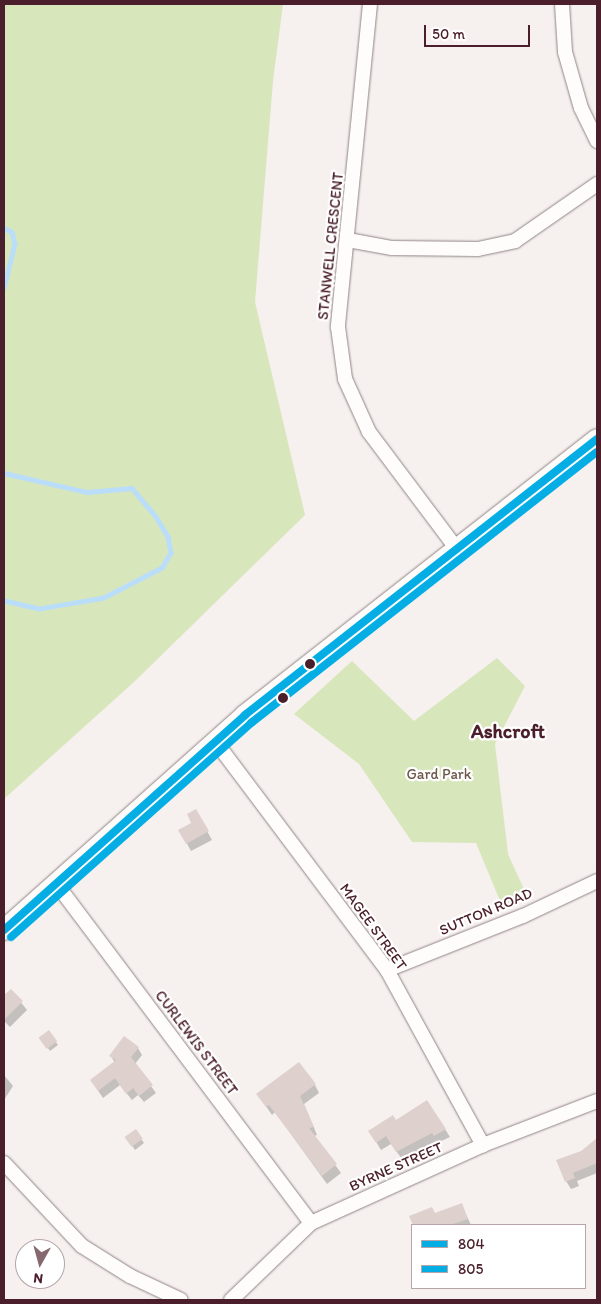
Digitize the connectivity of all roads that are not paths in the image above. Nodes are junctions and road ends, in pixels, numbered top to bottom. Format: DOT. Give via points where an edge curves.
graph roads {
  1 [pos="370,4"];
  2 [pos="562,4"];
  3 [pos="597,141"];
  4 [pos="597,184"];
  5 [pos="348,240"];
  6 [pos="597,439"];
  7 [pos="456,548"];
  8 [pos="215,741"];
  9 [pos="597,881"];
  10 [pos="54,882"];
  11 [pos="4,930"];
  12 [pos="387,970"];
  13 [pos="597,1101"];
  14 [pos="483,1145"];
  15 [pos="4,1163"];
  16 [pos="311,1223"];
  17 [pos="181,1300"];
  18 [pos="231,1300"];
  1 -- 5 [label="street, STANWELL CRESCENT"];
  2 -- 3 [label="street" via="564,52 581,108"];
  4 -- 5 [label="street" via="515,241 478,249 392,248"];
  5 -- 7 [label="street, STANWELL CRESCENT" via="338,328 345,379 369,432"];
  6 -- 7 [label="street"];
  7 -- 8 [label="street"];
  8 -- 10 [label="street"];
  8 -- 12 [label="street, MAGEE STREET"];
  9 -- 12 [label="street, SUTTON ROAD" via="523,916"];
  10 -- 11 [label="street"];
  10 -- 16 [label="street, CURLEWIS STREET"];
  12 -- 14 [label="street, MAGEE STREET"];
  13 -- 14 [label="street, BYRNE STREET"];
  14 -- 16 [label="street, BYRNE STREET"];
  15 -- 17 [label="street" via="82,1246 130,1276"];
  16 -- 18 [label="street, BYRNE STREET"];
}
